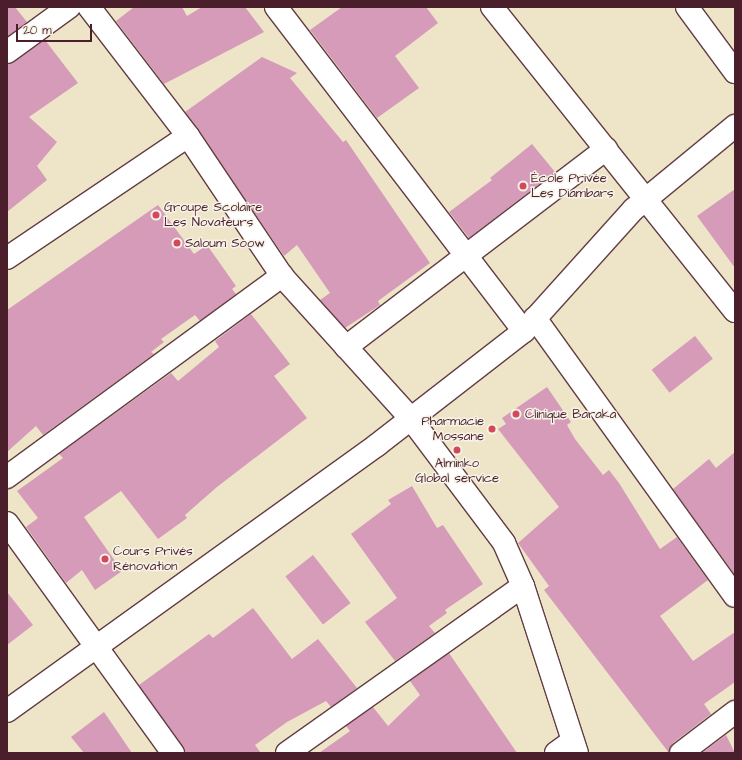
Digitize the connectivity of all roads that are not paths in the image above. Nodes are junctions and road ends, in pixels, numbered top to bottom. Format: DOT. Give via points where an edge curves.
graph roads {
  1 [pos="69,7"];
  2 [pos="276,7"];
  3 [pos="492,7"];
  4 [pos="687,7"];
  5 [pos="96,9"];
  6 [pos="7,52"];
  7 [pos="735,72"];
  8 [pos="735,126"];
  9 [pos="188,136"];
  10 [pos="606,149"];
  11 [pos="647,197"];
  12 [pos="7,258"];
  13 [pos="465,258"];
  14 [pos="282,276"];
  15 [pos="735,311"];
  16 [pos="530,325"];
  17 [pos="346,347"];
  18 [pos="411,419"];
  19 [pos="7,477"];
  20 [pos="7,523"];
  21 [pos="523,586"];
  22 [pos="735,596"];
  23 [pos="94,646"];
  24 [pos="7,710"];
  25 [pos="735,712"];
  26 [pos="568,749"];
  27 [pos="173,753"];
  28 [pos="287,753"];
  29 [pos="681,753"];
  1 -- 6 [label="street"];
  2 -- 13 [label="street"];
  3 -- 10 [label="street"];
  4 -- 7 [label="street"];
  5 -- 9 [label="street"];
  8 -- 11 [label="street"];
  9 -- 12 [label="street"];
  9 -- 14 [label="street"];
  10 -- 11 [label="street"];
  10 -- 13 [label="street"];
  11 -- 15 [label="street"];
  11 -- 16 [label="street"];
  13 -- 16 [label="street"];
  13 -- 17 [label="street"];
  14 -- 17 [label="street"];
  14 -- 19 [label="street"];
  16 -- 18 [label="street"];
  16 -- 22 [label="street"];
  17 -- 18 [label="street"];
  18 -- 21 [label="street" via="504,543"];
  18 -- 23 [label="street"];
  20 -- 23 [label="street"];
  21 -- 26 [label="street"];
  21 -- 28 [label="street"];
  23 -- 24 [label="street"];
  23 -- 27 [label="street"];
  25 -- 29 [label="street"];
}
